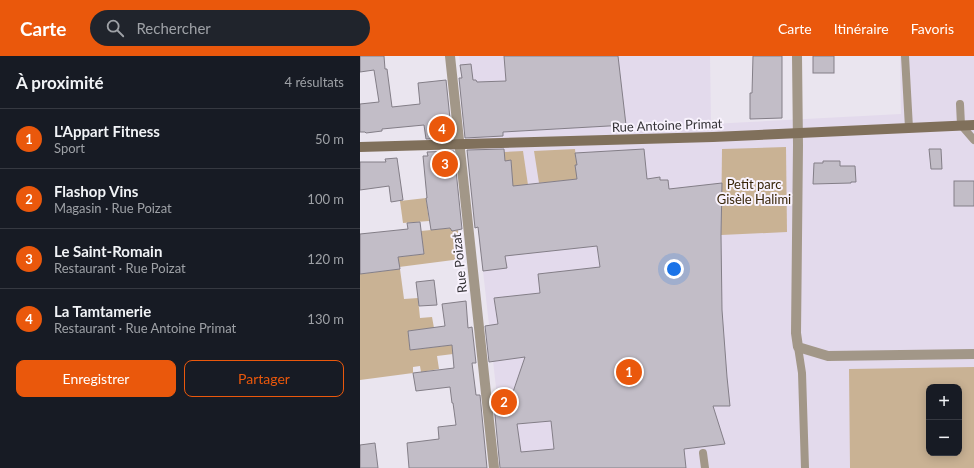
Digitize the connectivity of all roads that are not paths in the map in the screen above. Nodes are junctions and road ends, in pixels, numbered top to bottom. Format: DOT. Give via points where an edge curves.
graph roads {
  1 [pos="450,56"];
  2 [pos="797,56"];
  3 [pos="905,56"];
  4 [pos="960,104"];
  5 [pos="961,125"];
  6 [pos="974,125"];
  7 [pos="909,128"];
  8 [pos="798,132"];
  9 [pos="974,140"];
  10 [pos="460,144"];
  11 [pos="360,146"];
  12 [pos="798,347"];
  13 [pos="974,354"];
  14 [pos="703,453"];
  15 [pos="494,468"];
  16 [pos="705,468"];
  17 [pos="805,468"];
  1 -- 10 [label="street, Rue Poizat"];
  2 -- 8 [label="street"];
  3 -- 7 [label="lane"];
  4 -- 5 [label="lane"];
  5 -- 6 [label="main road, Rue Antoine Primat"];
  5 -- 7 [label="main road, Rue Antoine Primat"];
  5 -- 9 [label="lane"];
  7 -- 8 [label="main road, Rue Antoine Primat"];
  8 -- 10 [label="main road, Rue Antoine Primat"];
  8 -- 12 [label="street"];
  10 -- 11 [label="main road, Rue Antoine Primat"];
  10 -- 15 [label="street, Rue Poizat"];
  12 -- 13 [label="street" via="828,356"];
  12 -- 17 [label="lane" via="802,373"];
  14 -- 16 [label="lane"];
}
